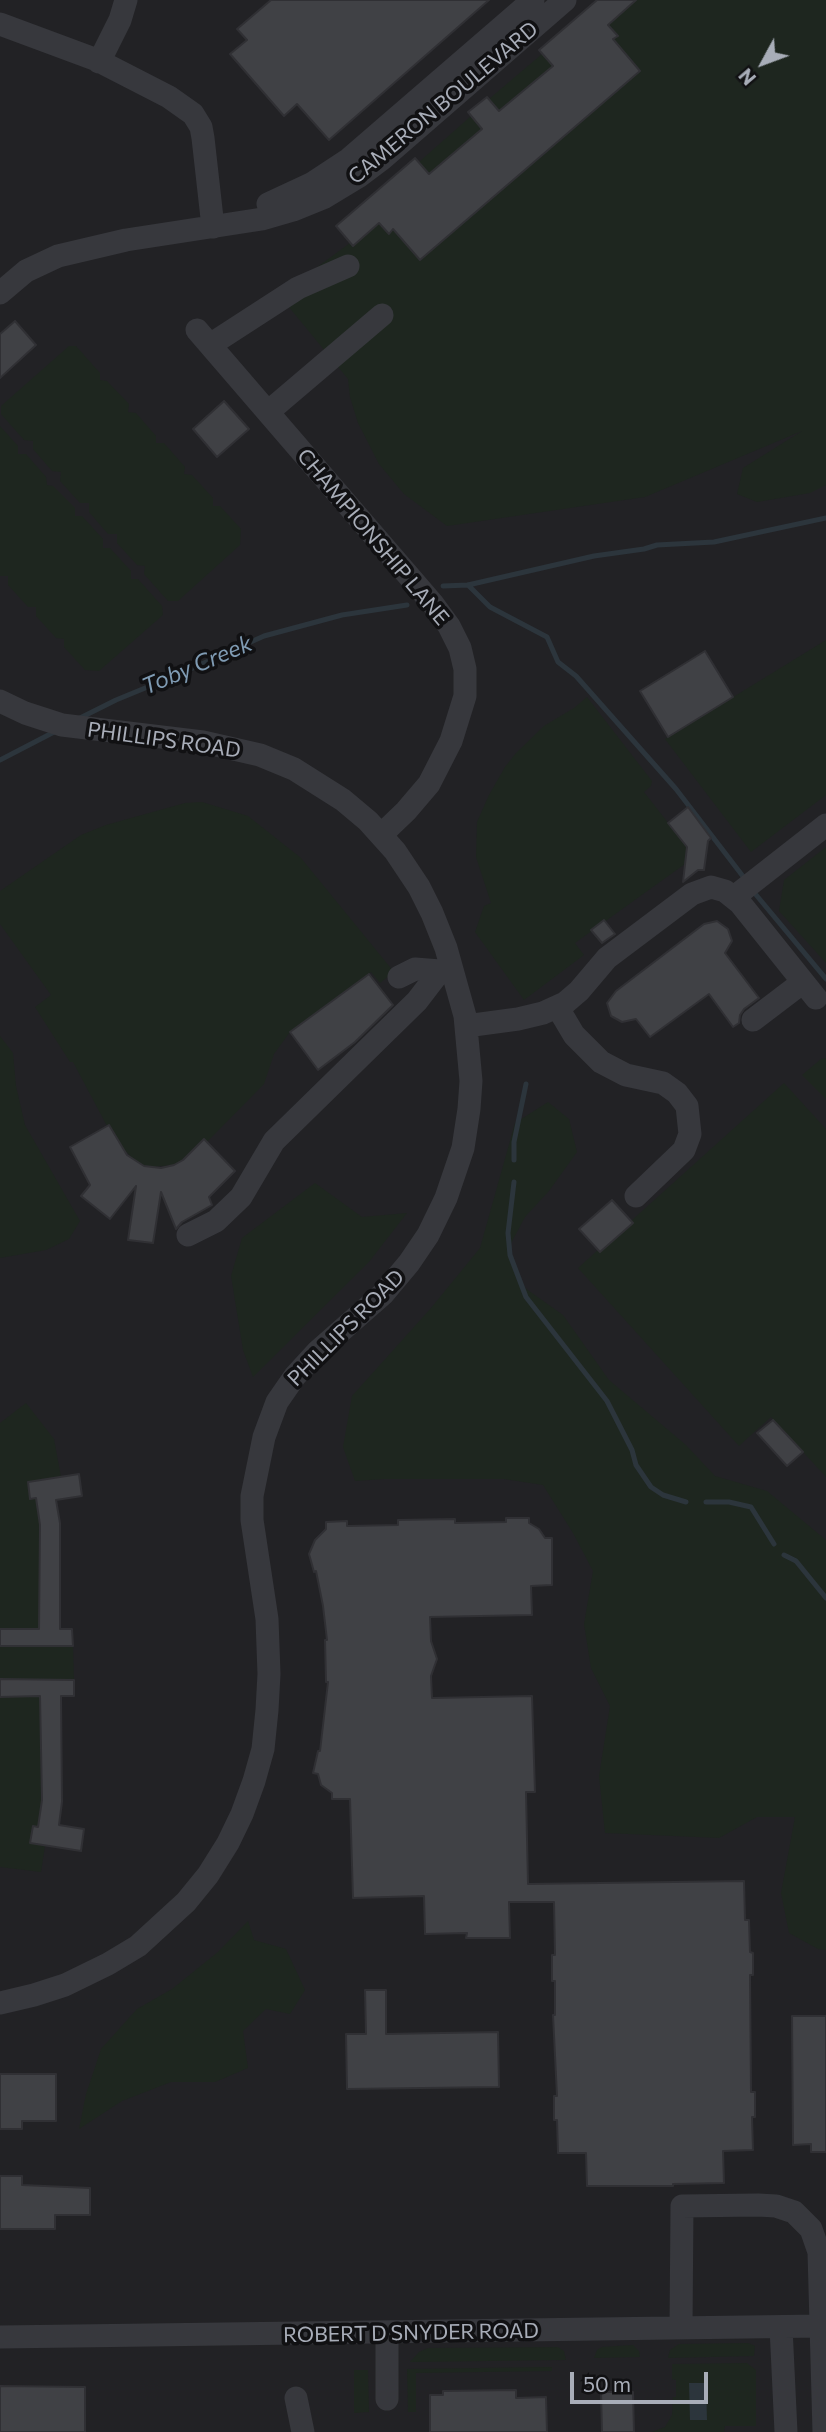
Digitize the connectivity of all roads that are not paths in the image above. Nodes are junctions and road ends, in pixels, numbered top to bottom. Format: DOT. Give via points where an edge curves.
graph roads {
  1 [pos="126,0"];
  2 [pos="533,0"];
  3 [pos="565,0"];
  4 [pos="0,24"];
  5 [pos="99,62"];
  6 [pos="212,221"];
  7 [pos="348,266"];
  8 [pos="0,272"];
  9 [pos="0,293"];
  10 [pos="382,315"];
  11 [pos="268,412"];
  12 [pos="0,701"];
  13 [pos="826,825"];
  14 [pos="381,835"];
  15 [pos="734,897"];
  16 [pos="446,969"];
  17 [pos="399,977"];
  18 [pos="558,1008"];
  19 [pos="753,1020"];
  20 [pos="467,1026"];
  21 [pos="636,1196"];
  22 [pos="188,1235"];
  23 [pos="0,2003"];
  24 [pos="821,2326"];
  25 [pos="781,2327"];
  26 [pos="681,2328"];
  27 [pos="387,2333"];
  28 [pos="0,2337"];
  29 [pos="296,2398"];
  30 [pos="387,2399"];
  31 [pos="303,2432"];
  32 [pos="786,2432"];
  33 [pos="824,2432"];
  1 -- 5 [label="street"];
  2 -- 6 [label="street, CAMERON BOULEVARD" via="332,170 266,205"];
  3 -- 6 [label="street, CAMERON BOULEVARD" via="358,177 293,210 262,219"];
  4 -- 5 [label="street"];
  5 -- 6 [label="street" via="188,110 203,113"];
  6 -- 8 [label="street, CAMERON BOULEVARD" via="62,238 26,253"];
  6 -- 9 [label="street, CAMERON BOULEVARD" via="58,256 26,271"];
  7 -- 11 [label="street, CHAMPIONSHIP LANE" via="203,337"];
  10 -- 11 [label="street"];
  11 -- 14 [label="street, CHAMPIONSHIP LANE" via="433,604 455,636 464,660 463,707 441,763 420,796"];
  12 -- 14 [label="street, PHILLIPS ROAD" via="62,725 218,744 275,761 337,795"];
  13 -- 15 [label="street"];
  14 -- 16 [label="street, PHILLIPS ROAD" via="427,901"];
  15 -- 18 [label="street" via="715,887 692,894 602,962"];
  15 -- 19 [label="street" via="810,990"];
  16 -- 17 [label="street" via="415,970"];
  16 -- 20 [label="street, PHILLIPS ROAD"];
  16 -- 22 [label="street" via="274,1141 241,1198 216,1221"];
  18 -- 20 [label="street"];
  18 -- 21 [label="street" via="574,1035 601,1062 626,1075 663,1083 687,1106 690,1134 684,1150"];
  20 -- 23 [label="street, PHILLIPS ROAD" via="471,1061 468,1121 441,1208 419,1250 393,1284 295,1376 277,1402 264,1437 252,1496 252,1521 267,1619 268,1695 263,1749 242,1814 197,1889 138,1946 65,1984"];
  24 -- 25 [label="street, ROBERT D SNYDER ROAD"];
  24 -- 26 [label="street" via="819,2252 803,2220 786,2208 681,2206"];
  24 -- 33 [label="street"];
  25 -- 26 [label="street, ROBERT D SNYDER ROAD"];
  25 -- 32 [label="street"];
  26 -- 27 [label="street, ROBERT D SNYDER ROAD"];
  27 -- 28 [label="street, ROBERT D SNYDER ROAD"];
  27 -- 30 [label="street"];
  29 -- 31 [label="street"];
}
